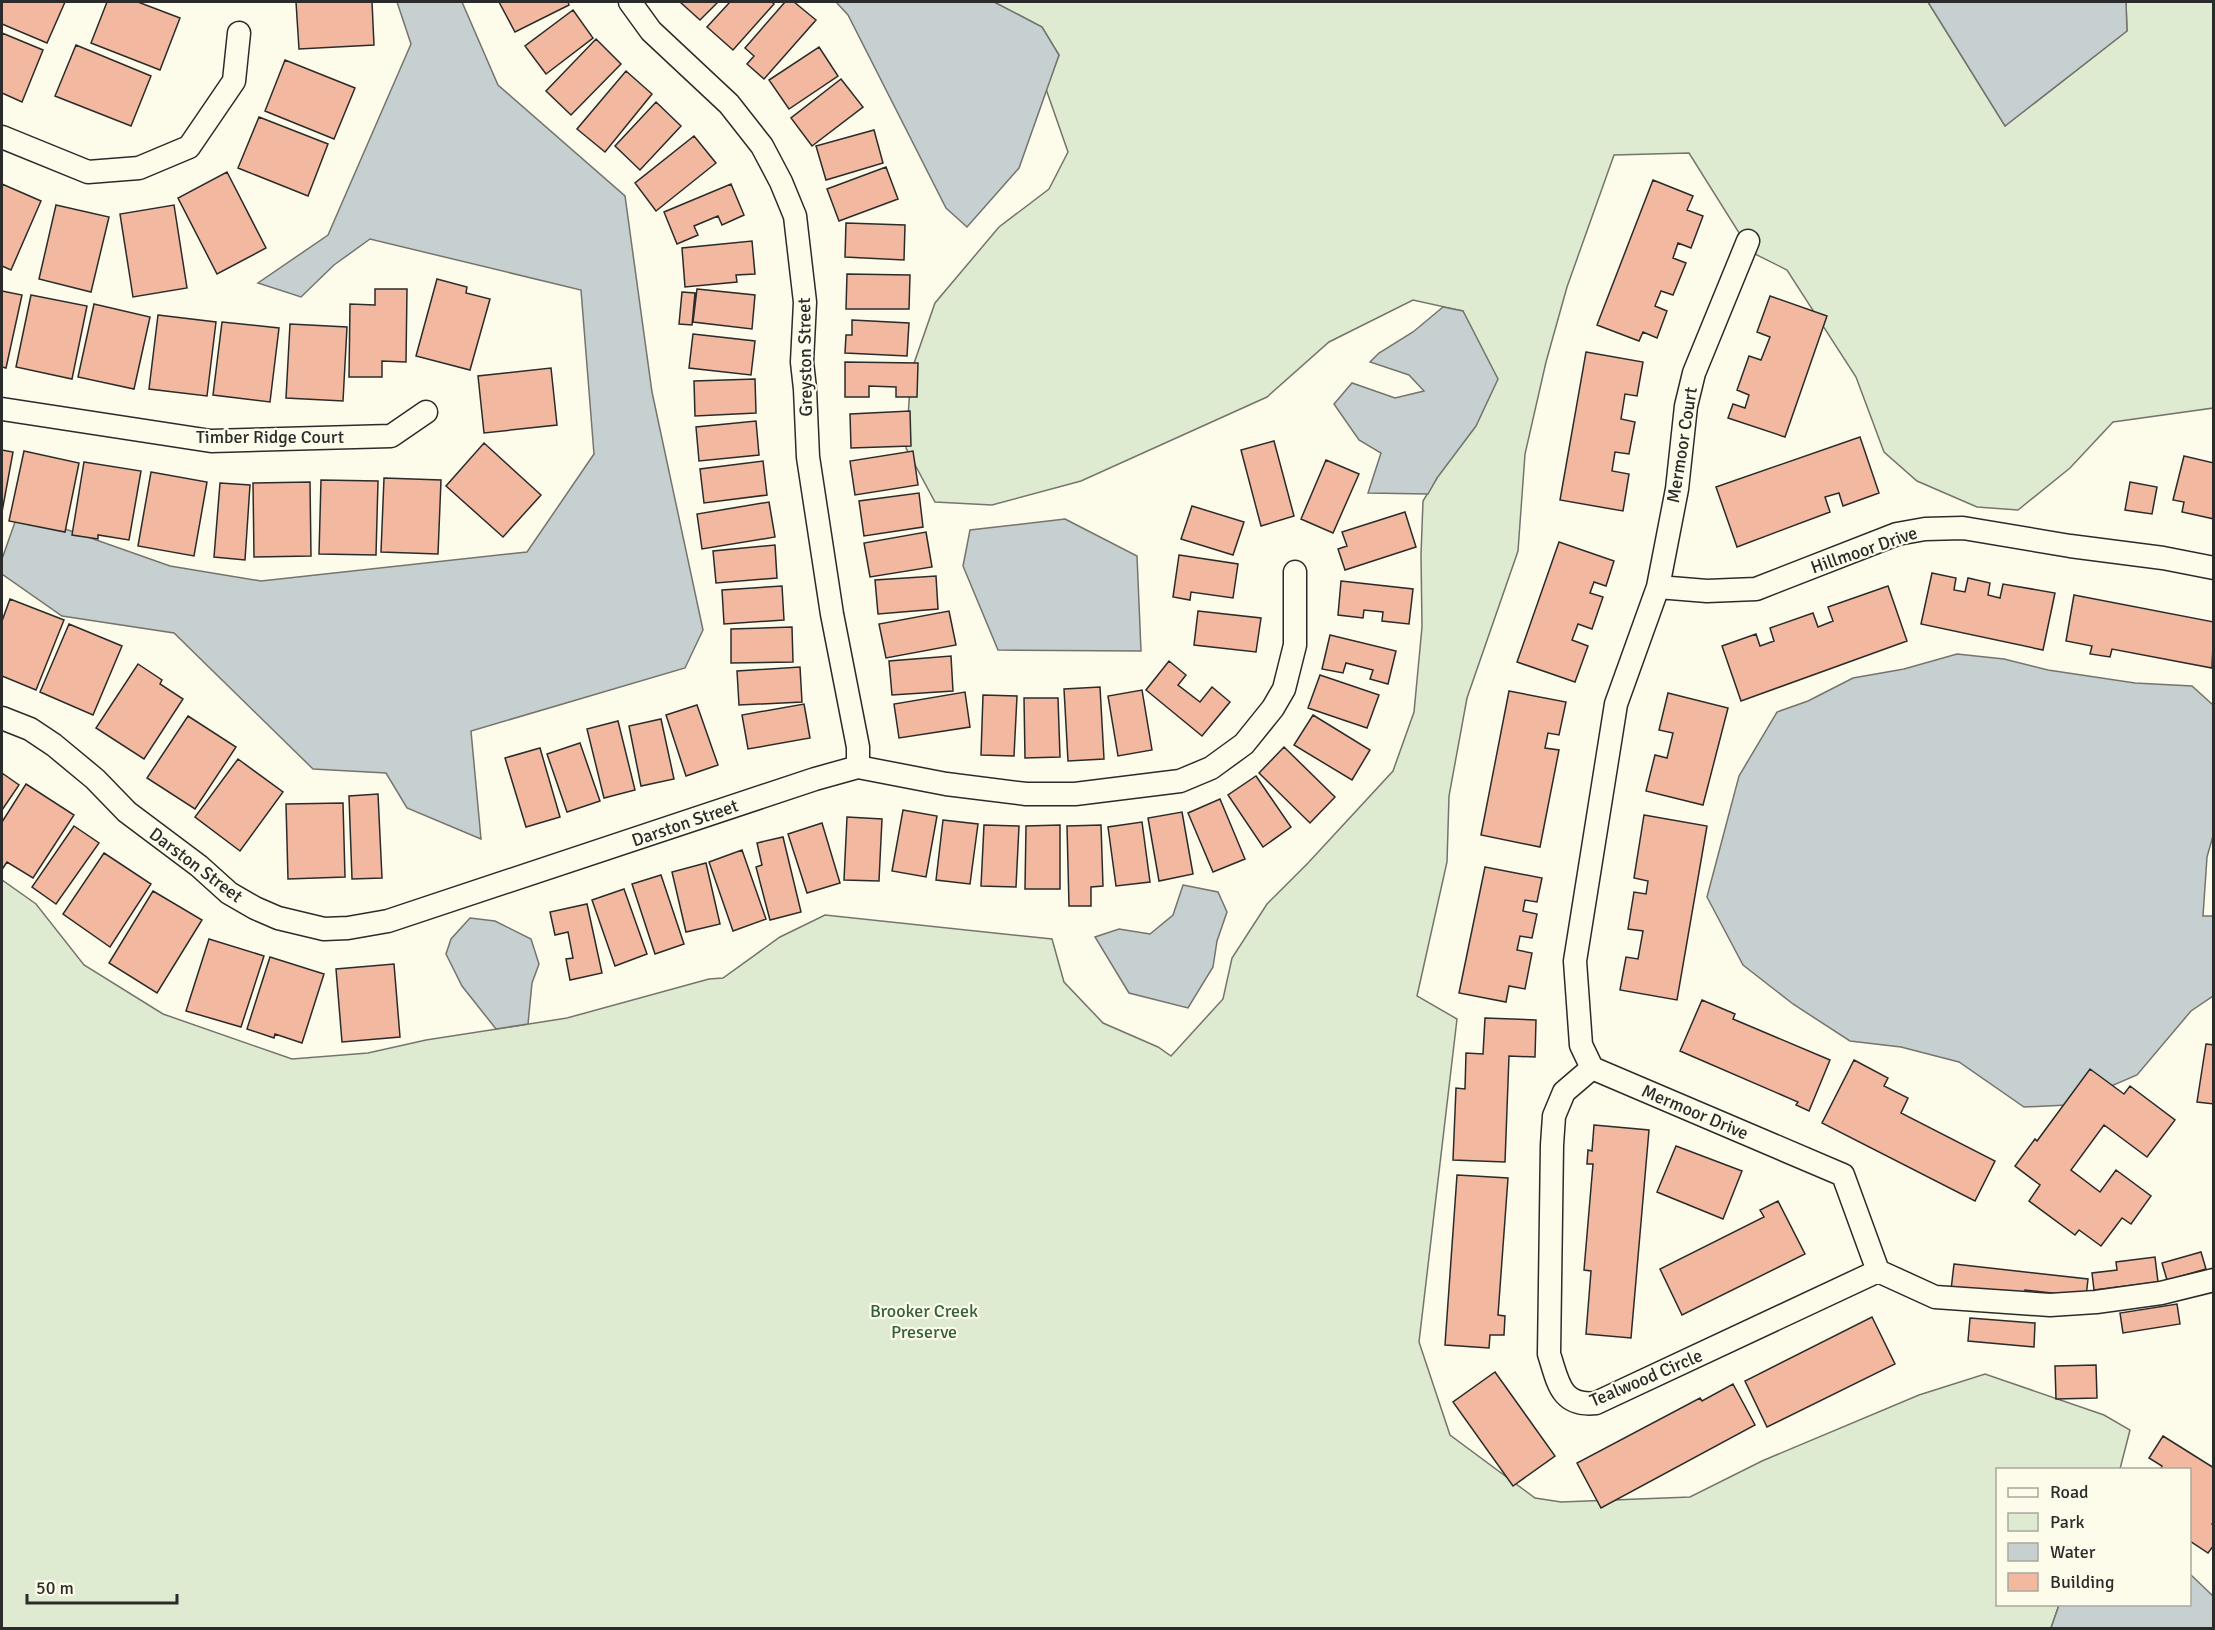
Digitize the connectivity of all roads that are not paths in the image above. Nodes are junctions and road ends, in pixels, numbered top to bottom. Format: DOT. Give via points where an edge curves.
graph roads {
  1 [pos="630,2"];
  2 [pos="239,33"];
  3 [pos="2,137"];
  4 [pos="1748,241"];
  5 [pos="2,409"];
  6 [pos="426,412"];
  7 [pos="2214,568"];
  8 [pos="1294,572"];
  9 [pos="1658,587"];
  10 [pos="2,718"];
  11 [pos="858,768"];
  12 [pos="1592,1068"];
  13 [pos="1878,1271"];
  14 [pos="2214,1280"];
  1 -- 11 [label="street, Greyston Street" via="651,31 729,105 755,138 781,182 795,216 805,302 802,362 808,458 858,747"];
  2 -- 3 [label="street" via="234,81 189,147 139,168 88,172"];
  4 -- 9 [label="street, Mermoor Court" via="1694,373"];
  5 -- 6 [label="street, Timber Ridge Court" via="211,441 390,436"];
  7 -- 9 [label="street, Hillmoor Drive" via="1963,528 1925,529 1897,534 1756,589"];
  8 -- 11 [label="street, Darston Street" via="1295,645 1284,689 1244,744 1211,768 1180,782 1075,794 1026,794"];
  9 -- 12 [label="street" via="1616,704 1575,960 1581,1045"];
  10 -- 11 [label="street, Darston Street" via="30,729 54,746 95,779 127,812 229,893 278,918 324,928 388,921"];
  12 -- 13 [label="street, Mermoor Drive" via="1843,1175"];
  12 -- 13 [label="street, Tealwood Circle" via="1564,1092 1554,1116 1549,1354 1567,1397 1584,1404 1596,1403"];
  13 -- 14 [label="street" via="1935,1298 2050,1305 2161,1293"];
}
